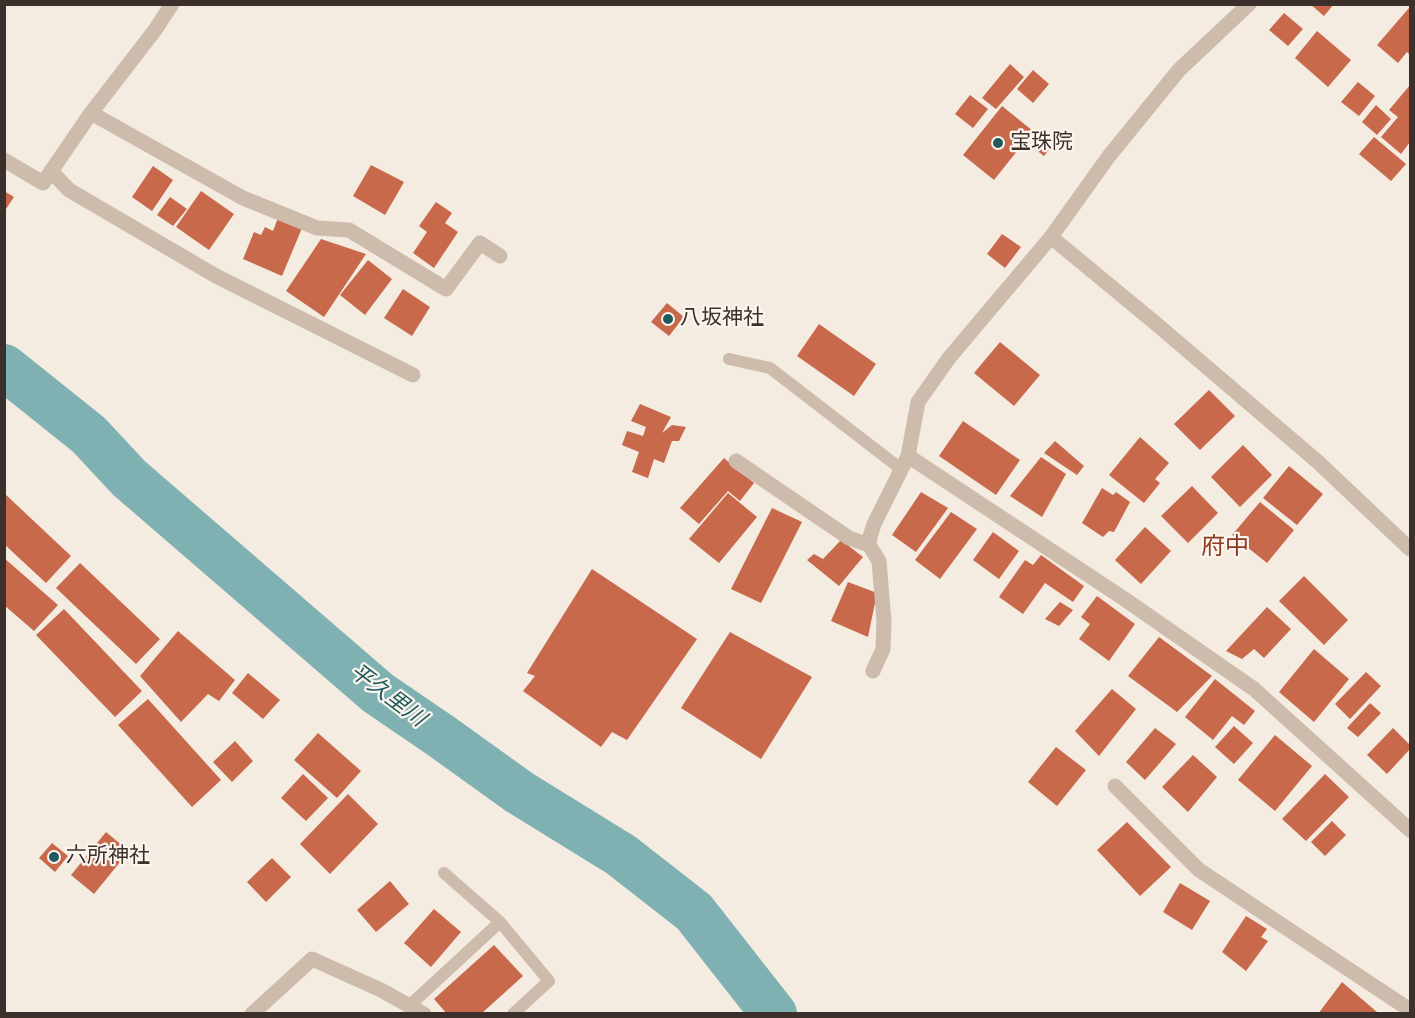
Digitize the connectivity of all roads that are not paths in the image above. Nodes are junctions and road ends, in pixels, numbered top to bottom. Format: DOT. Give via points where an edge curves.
graph roads {
  1 [pos="172,4"];
  2 [pos="1249,4"];
  3 [pos="91,113"];
  4 [pos="4,160"];
  5 [pos="51,171"];
  6 [pos="1051,237"];
  7 [pos="500,256"];
  8 [pos="729,359"];
  9 [pos="413,375"];
  10 [pos="735,461"];
  11 [pos="904,462"];
  12 [pos="869,545"];
  13 [pos="1410,549"];
  14 [pos="873,671"];
  15 [pos="1116,786"];
  16 [pos="1410,830"];
  17 [pos="444,873"];
  18 [pos="500,922"];
  19 [pos="409,1006"];
  20 [pos="1410,1010"];
  21 [pos="252,1014"];
  22 [pos="424,1014"];
  23 [pos="513,1014"];
  1 -- 3 [label="street"];
  2 -- 6 [label="street" via="1179,70 1109,156"];
  3 -- 5 [label="street"];
  3 -- 7 [label="street" via="243,198 317,228 349,230 446,289 480,243"];
  4 -- 5 [label="street" via="43,183"];
  5 -- 9 [label="street" via="69,190 216,276"];
  6 -- 11 [label="street" via="949,358 918,402"];
  6 -- 13 [label="street" via="1317,462"];
  8 -- 11 [label="lane" via="770,368"];
  10 -- 12 [label="street" via="849,538"];
  11 -- 12 [label="street" via="874,524"];
  11 -- 16 [label="street" via="1123,598 1254,689"];
  12 -- 14 [label="street" via="879,561 884,621 882,649"];
  15 -- 20 [label="street" via="1199,870"];
  17 -- 18 [label="lane"];
  18 -- 19 [label="lane"];
  18 -- 23 [label="lane" via="549,981"];
  19 -- 21 [label="street" via="312,959"];
  19 -- 22 [label="street"];
}
